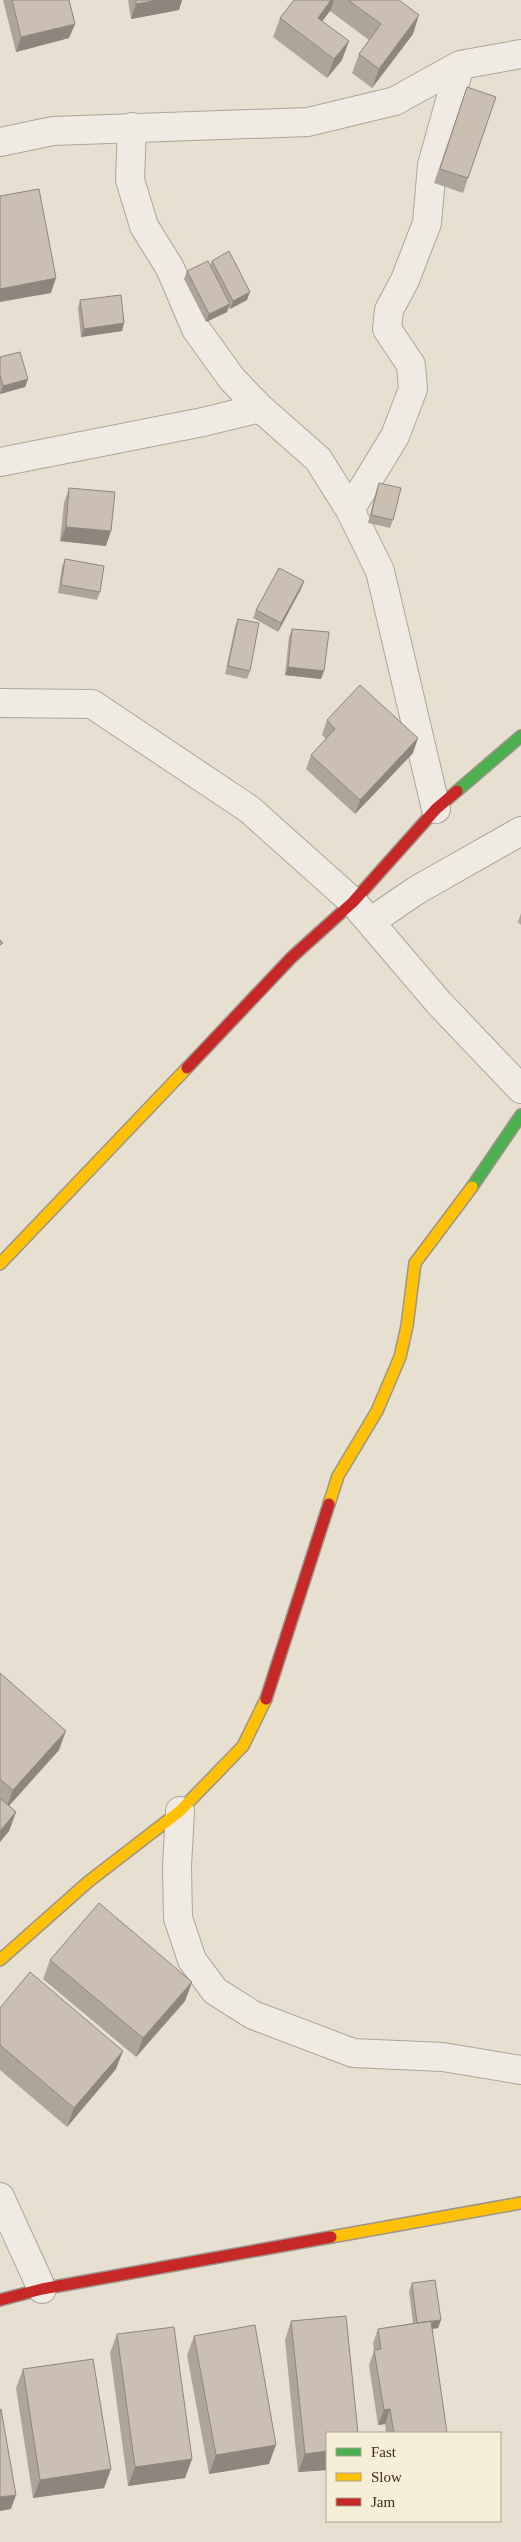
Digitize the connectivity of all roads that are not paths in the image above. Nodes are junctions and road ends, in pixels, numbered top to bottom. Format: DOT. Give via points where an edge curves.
graph roads {
  1 [pos="521,54"];
  2 [pos="460,65"];
  3 [pos="132,127"];
  4 [pos="0,142"];
  5 [pos="260,408"];
  6 [pos="0,462"];
  7 [pos="350,510"];
  8 [pos="0,703"];
  9 [pos="521,736"];
  10 [pos="436,809"];
  11 [pos="521,831"];
  12 [pos="361,912"];
  13 [pos="521,1089"];
  14 [pos="521,1115"];
  15 [pos="0,1264"];
  16 [pos="180,1811"];
  17 [pos="0,1960"];
  18 [pos="521,2070"];
  19 [pos="0,2197"];
  20 [pos="521,2203"];
  21 [pos="42,2289"];
  22 [pos="0,2300"];
  1 -- 2 [label="street"];
  2 -- 3 [label="street" via="395,101 308,122"];
  2 -- 7 [label="street" via="432,165 427,223 405,280 389,310 387,329 410,365 413,389 396,436"];
  3 -- 4 [label="street" via="53,131"];
  3 -- 5 [label="street" via="130,180 144,226 170,268 196,329 232,379"];
  5 -- 6 [label="street"];
  5 -- 7 [label="street" via="318,460"];
  7 -- 10 [label="street" via="380,571"];
  8 -- 12 [label="street" via="92,704 249,809"];
  9 -- 10 [label="street"];
  10 -- 12 [label="street"];
  11 -- 12 [label="street" via="417,890"];
  12 -- 13 [label="street"];
  12 -- 15 [label="street" via="292,957"];
  14 -- 16 [label="street" via="415,1263 400,1357 377,1411 338,1476 269,1694 243,1746"];
  16 -- 17 [label="street" via="88,1882"];
  16 -- 18 [label="street" via="178,1918 192,1960 215,1991 253,2015 353,2054 443,2057"];
  19 -- 21 [label="street"];
  20 -- 21 [label="street"];
  21 -- 22 [label="street"];
}
